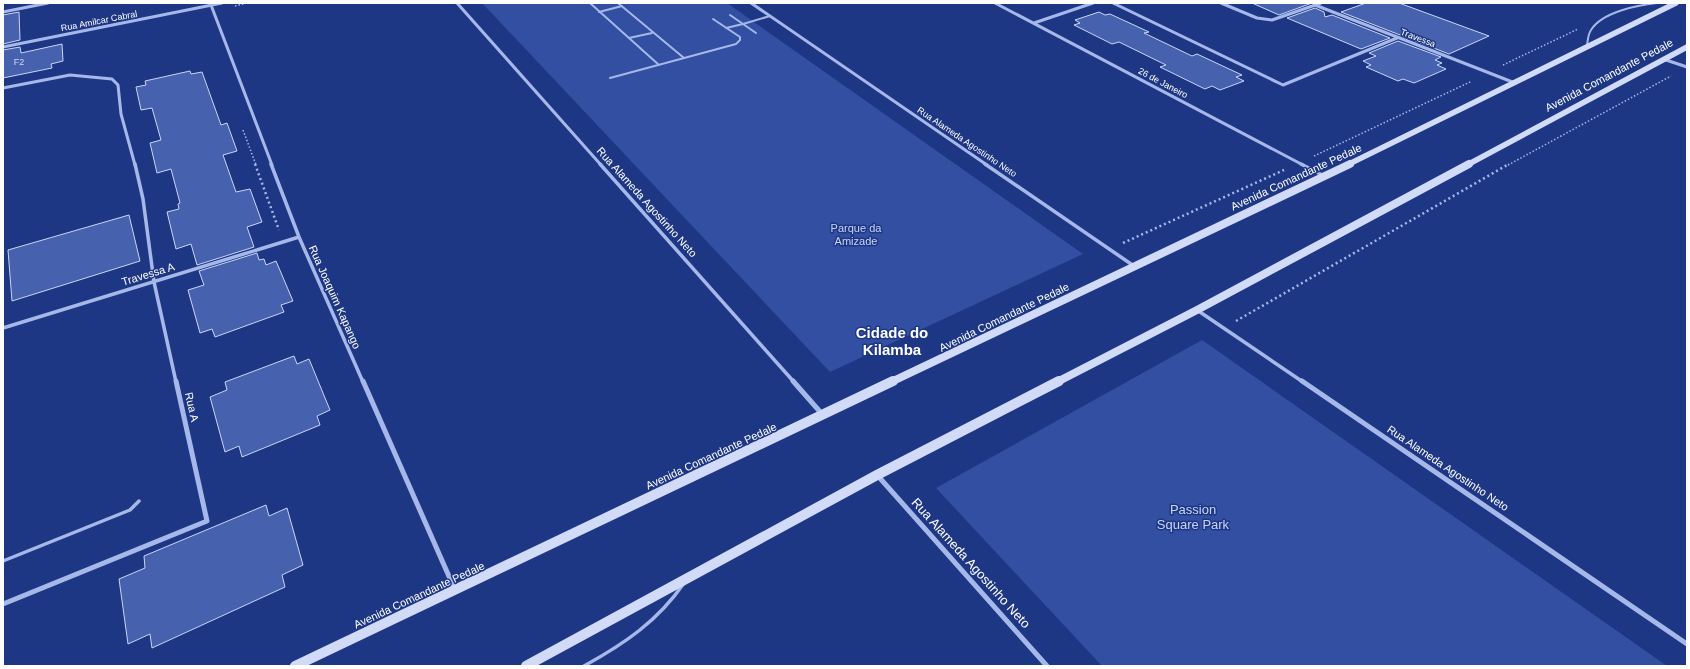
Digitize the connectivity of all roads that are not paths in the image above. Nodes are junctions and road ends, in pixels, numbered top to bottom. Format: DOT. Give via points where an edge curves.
graph roads {
  1 [pos="48,3"];
  2 [pos="222,3"];
  3 [pos="457,3"];
  4 [pos="590,3"];
  5 [pos="618,3"];
  6 [pos="751,3"];
  7 [pos="995,3"];
  8 [pos="1093,3"];
  9 [pos="1113,3"];
  10 [pos="1221,3"];
  11 [pos="1321,3"];
  12 [pos="1657,3"];
  13 [pos="1676,3"];
  14 [pos="211,5"];
  15 [pos="1315,5"];
  16 [pos="622,6"];
  17 [pos="3,12"];
  18 [pos="599,12"];
  19 [pos="730,15"];
  20 [pos="770,16"];
  21 [pos="713,20"];
  22 [pos="1034,23"];
  23 [pos="743,24"];
  24 [pos="726,28"];
  25 [pos="652,33"];
  26 [pos="756,33"];
  27 [pos="629,38"];
  28 [pos="1397,38"];
  29 [pos="1587,45"];
  30 [pos="3,47"];
  31 [pos="1687,47"];
  32 [pos="684,58"];
  33 [pos="1663,59"];
  34 [pos="659,64"];
  35 [pos="1687,67"];
  36 [pos="610,78"];
  37 [pos="1516,83"];
  38 [pos="3,88"];
  39 [pos="1325,176"];
  40 [pos="299,237"];
  41 [pos="1134,266"];
  42 [pos="154,282"];
  43 [pos="1197,310"];
  44 [pos="3,328"];
  45 [pos="823,415"];
  46 [pos="878,475"];
  47 [pos="139,501"];
  48 [pos="3,561"];
  49 [pos="685,581"];
  50 [pos="455,591"];
  51 [pos="3,604"];
  52 [pos="1687,644"];
  53 [pos="295,666"];
  54 [pos="526,666"];
  55 [pos="584,666"];
  56 [pos="1047,666"];
  1 -- 17 [label="street"];
  2 -- 14 [label="street, Rua Amilcar Cabral"];
  3 -- 45 [label="street, Rua Alameda Agostinho Neto"];
  4 -- 18 [label="lane"];
  5 -- 16 [label="lane"];
  6 -- 20 [label="street, Rua Alameda Agostinho Neto"];
  7 -- 22 [label="street, 26 de Janeiro"];
  8 -- 22 [label="street"];
  9 -- 28 [label="street" via="1283,84"];
  10 -- 15 [label="street" via="1256,18 1272,20"];
  11 -- 15 [label="street"];
  12 -- 29 [label="lane" via="1632,7 1605,19 1590,31"];
  13 -- 29 [label="street, Avenida Comandante Pedale"];
  14 -- 30 [label="street, Rua Amilcar Cabral"];
  14 -- 40 [label="street, Rua Joaquim Kapango"];
  15 -- 28 [label="street, Travessa"];
  16 -- 18 [label="lane"];
  16 -- 25 [label="lane"];
  18 -- 27 [label="lane"];
  19 -- 23 [label="lane"];
  20 -- 23 [label="lane"];
  20 -- 41 [label="street, Rua Alameda Agostinho Neto"];
  21 -- 24 [label="lane"];
  22 -- 39 [label="street, 26 de Janeiro"];
  23 -- 24 [label="lane"];
  23 -- 26 [label="lane"];
  24 -- 32 [label="lane" via="740,37 736,44"];
  25 -- 27 [label="lane"];
  25 -- 32 [label="lane"];
  27 -- 34 [label="lane"];
  28 -- 37 [label="street, Travessa"];
  29 -- 37 [label="street, Avenida Comandante Pedale"];
  31 -- 33 [label="street, Avenida Comandante Pedale"];
  32 -- 34 [label="lane"];
  33 -- 35 [label="street"];
  33 -- 43 [label="street, Avenida Comandante Pedale"];
  34 -- 36 [label="lane"];
  37 -- 39 [label="street, Avenida Comandante Pedale"];
  38 -- 42 [label="street, Rua A" via="66,75 92,76 118,84 122,114 142,199"];
  39 -- 41 [label="street, Avenida Comandante Pedale"];
  40 -- 42 [label="street, Travessa A"];
  40 -- 50 [label="street, Rua Joaquim Kapango"];
  41 -- 45 [label="street, Avenida Comandante Pedale"];
  42 -- 44 [label="street, Travessa A"];
  42 -- 51 [label="street, Rua A" via="207,521"];
  43 -- 46 [label="street, Avenida Comandante Pedale"];
  43 -- 52 [label="street, Rua Alameda Agostinho Neto"];
  45 -- 50 [label="street, Avenida Comandante Pedale"];
  46 -- 49 [label="street, Avenida Comandante Pedale"];
  46 -- 56 [label="street, Rua Alameda Agostinho Neto"];
  47 -- 48 [label="lane" via="130,510"];
  49 -- 54 [label="street, Avenida Comandante Pedale"];
  49 -- 55 [label="lane" via="674,600 660,616"];
  50 -- 53 [label="street, Avenida Comandante Pedale"];
}
